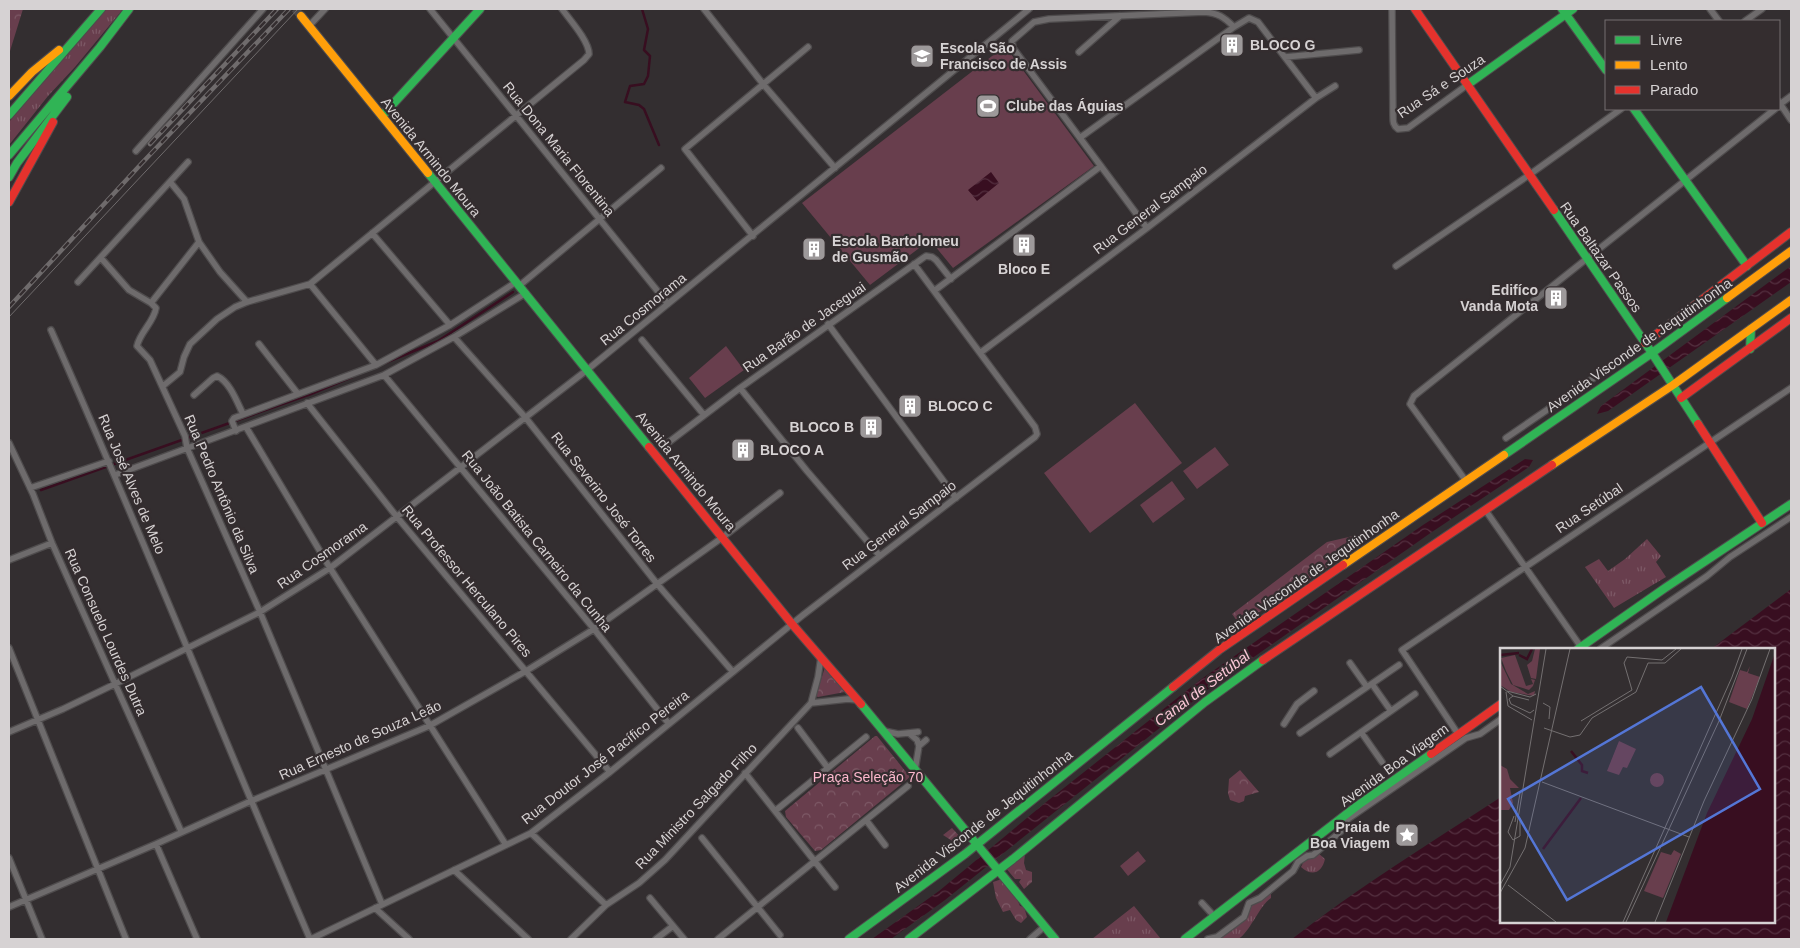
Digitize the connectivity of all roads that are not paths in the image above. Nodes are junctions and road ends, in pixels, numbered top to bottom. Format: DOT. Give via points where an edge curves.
graph roads {
  1 [pos="101,9"];
  2 [pos="130,9"];
  3 [pos="263,9"];
  4 [pos="325,9"];
  5 [pos="430,9"];
  6 [pos="480,9"];
  7 [pos="562,9"];
  8 [pos="704,9"];
  9 [pos="1029,9"];
  10 [pos="1392,9"];
  11 [pos="1415,9"];
  12 [pos="1573,9"];
  13 [pos="1710,9"];
  14 [pos="1762,9"];
  15 [pos="1564,11"];
  16 [pos="301,16"];
  17 [pos="1120,16"];
  18 [pos="1718,20"];
  19 [pos="1746,20"];
  20 [pos="309,26"];
  21 [pos="1234,27"];
  22 [pos="454,37"];
  23 [pos="74,39"];
  24 [pos="100,47"];
  25 [pos="808,47"];
  26 [pos="1360,50"];
  27 [pos="1079,52"];
  28 [pos="1285,57"];
  29 [pos="1605,69"];
  30 [pos="763,84"];
  31 [pos="1467,85"];
  32 [pos="1335,86"];
  33 [pos="9,96"];
  34 [pos="67,96"];
  35 [pos="1791,96"];
  36 [pos="1316,98"];
  37 [pos="1780,103"];
  38 [pos="1780,105"];
  39 [pos="1621,110"];
  40 [pos="1635,110"];
  41 [pos="1774,110"];
  42 [pos="9,115"];
  43 [pos="516,115"];
  44 [pos="382,116"];
  45 [pos="1791,120"];
  46 [pos="1081,138"];
  47 [pos="136,151"];
  48 [pos="9,155"];
  49 [pos="188,162"];
  50 [pos="1101,166"];
  51 [pos="662,168"];
  52 [pos="835,168"];
  53 [pos="1529,176"];
  54 [pos="9,177"];
  55 [pos="1684,180"];
  56 [pos="434,181"];
  57 [pos="171,183"];
  58 [pos="9,202"];
  59 [pos="600,221"];
  60 [pos="1148,228"];
  61 [pos="1791,232"];
  62 [pos="372,233"];
  63 [pos="753,236"];
  64 [pos="199,242"];
  65 [pos="1791,251"];
  66 [pos="101,258"];
  67 [pos="1586,260"];
  68 [pos="914,264"];
  69 [pos="1396,266"];
  70 [pos="1748,266"];
  71 [pos="951,279"];
  72 [pos="78,282"];
  73 [pos="310,284"];
  74 [pos="518,284"];
  75 [pos="934,291"];
  76 [pos="526,294"];
  77 [pos="1791,300"];
  78 [pos="246,302"];
  79 [pos="151,303"];
  80 [pos="668,304"];
  81 [pos="1791,319"];
  82 [pos="828,324"];
  83 [pos="450,326"];
  84 [pos="1751,329"];
  85 [pos="51,330"];
  86 [pos="454,337"];
  87 [pos="642,340"];
  88 [pos="1645,343"];
  89 [pos="259,344"];
  90 [pos="1750,349"];
  91 [pos="980,352"];
  92 [pos="1652,354"];
  93 [pos="376,365"];
  94 [pos="588,370"];
  95 [pos="384,375"];
  96 [pos="1671,383"];
  97 [pos="163,386"];
  98 [pos="740,388"];
  99 [pos="1791,388"];
  100 [pos="298,394"];
  101 [pos="194,395"];
  102 [pos="1681,398"];
  103 [pos="307,403"];
  104 [pos="243,414"];
  105 [pos="704,415"];
  106 [pos="525,417"];
  107 [pos="234,426"];
  108 [pos="246,427"];
  109 [pos="1506,438"];
  110 [pos="186,442"];
  111 [pos="669,442"];
  112 [pos="1710,442"];
  113 [pos="9,443"];
  114 [pos="112,467"];
  115 [pos="461,468"];
  116 [pos="1466,480"];
  117 [pos="30,488"];
  118 [pos="780,494"];
  119 [pos="956,498"];
  120 [pos="1791,504"];
  121 [pos="1486,511"];
  122 [pos="398,517"];
  123 [pos="1791,517"];
  124 [pos="1762,523"];
  125 [pos="723,537"];
  126 [pos="52,543"];
  127 [pos="880,555"];
  128 [pos="9,560"];
  129 [pos="1524,566"];
  130 [pos="330,568"];
  131 [pos="658,585"];
  132 [pos="260,612"];
  133 [pos="792,624"];
  134 [pos="594,629"];
  135 [pos="9,648"];
  136 [pos="188,648"];
  137 [pos="1579,648"];
  138 [pos="1601,648"];
  139 [pos="821,657"];
  140 [pos="1350,663"];
  141 [pos="1399,665"];
  142 [pos="526,670"];
  143 [pos="733,672"];
  144 [pos="115,684"];
  145 [pos="1369,686"];
  146 [pos="1314,691"];
  147 [pos="1416,694"];
  148 [pos="857,700"];
  149 [pos="811,703"];
  150 [pos="1500,705"];
  151 [pos="1391,711"];
  152 [pos="38,720"];
  153 [pos="1500,720"];
  154 [pos="669,724"];
  155 [pos="1284,724"];
  156 [pos="429,726"];
  157 [pos="798,728"];
  158 [pos="884,731"];
  159 [pos="9,732"];
  160 [pos="918,732"];
  161 [pos="1361,732"];
  162 [pos="1300,733"];
  163 [pos="910,734"];
  164 [pos="1458,734"];
  165 [pos="866,737"];
  166 [pos="926,740"];
  167 [pos="919,746"];
  168 [pos="1330,754"];
  169 [pos="1382,762"];
  170 [pos="828,768"];
  171 [pos="325,770"];
  172 [pos="915,770"];
  173 [pos="610,772"];
  174 [pos="745,773"];
  175 [pos="908,786"];
  176 [pos="251,801"];
  177 [pos="775,811"];
  178 [pos="866,820"];
  179 [pos="181,831"];
  180 [pos="531,833"];
  181 [pos="702,838"];
  182 [pos="156,844"];
  183 [pos="506,845"];
  184 [pos="885,845"];
  185 [pos="976,845"];
  186 [pos="9,858"];
  187 [pos="815,861"];
  188 [pos="995,867"];
  189 [pos="98,869"];
  190 [pos="454,870"];
  191 [pos="835,887"];
  192 [pos="650,898"];
  193 [pos="26,900"];
  194 [pos="1202,903"];
  195 [pos="382,904"];
  196 [pos="606,905"];
  197 [pos="9,907"];
  198 [pos="759,907"];
  199 [pos="375,908"];
  200 [pos="1214,916"];
  201 [pos="673,926"];
  202 [pos="1045,926"];
  203 [pos="780,935"];
  204 [pos="42,939"];
  205 [pos="126,939"];
  206 [pos="197,939"];
  207 [pos="310,939"];
  208 [pos="409,939"];
  209 [pos="528,939"];
  210 [pos="571,939"];
  211 [pos="656,939"];
  212 [pos="684,939"];
  213 [pos="718,939"];
  214 [pos="849,939"];
  215 [pos="909,939"];
  216 [pos="1030,939"];
  217 [pos="1055,939"];
  218 [pos="1184,939"];
  219 [pos="1208,939"];
  1 -- 23 [label="main road"];
  2 -- 24 [label="main road"];
  3 -- 47 [label="street"];
  4 -- 20 [label="street"];
  5 -- 22 [label="street, Rua Dona Maria Florentina"];
  6 -- 22 [label="main road"];
  7 -- 43 [label="street" via="581,35 589,54"];
  8 -- 30 [label="street"];
  9 -- 52 [label="street, Rua Cosmorama"];
  10 -- 31 [label="street, Rua Sá e Souza" via="1392,116 1395,127 1408,128"];
  11 -- 31 [label="main road, Rua Baltazar Passos"];
  12 -- 15 [label="main road, Rua Sá e Souza"];
  13 -- 18 [label="street"];
  14 -- 19 [label="street"];
  15 -- 29 [label="main road"];
  15 -- 31 [label="main road, Rua Sá e Souza"];
  16 -- 20 [label="main road, Avenida Armindo Moura"];
  17 -- 21 [label="street" via="1215,13 1224,16"];
  17 -- 27 [label="street"];
  17 -- 46 [label="street" via="1034,22 1011,43"];
  20 -- 44 [label="main road, Avenida Armindo Moura"];
  21 -- 28 [label="street" via="1246,19 1254,19"];
  21 -- 46 [label="street"];
  22 -- 43 [label="street, Rua Dona Maria Florentina"];
  22 -- 44 [label="main road"];
  23 -- 33 [label="main road" via="32,72"];
  23 -- 42 [label="main road"];
  24 -- 34 [label="main road"];
  24 -- 48 [label="main road"];
  25 -- 30 [label="street"];
  26 -- 28 [label="street"];
  28 -- 36 [label="street"];
  30 -- 52 [label="street"];
  30 -- 63 [label="street" via="685,149"];
  31 -- 53 [label="main road, Rua Baltazar Passos"];
  32 -- 36 [label="street, Rua General Sampaio"];
  34 -- 54 [label="main road"];
  34 -- 58 [label="main road"];
  35 -- 37 [label="street"];
  36 -- 60 [label="street, Rua General Sampaio"];
  38 -- 45 [label="street"];
  39 -- 53 [label="street"];
  40 -- 55 [label="main road"];
  41 -- 55 [label="street"];
  43 -- 56 [label="street"];
  43 -- 59 [label="street, Rua Dona Maria Florentina"];
  44 -- 56 [label="main road, Avenida Armindo Moura"];
  46 -- 50 [label="street"];
  49 -- 57 [label="street"];
  50 -- 60 [label="street"];
  50 -- 71 [label="street"];
  51 -- 59 [label="street"];
  52 -- 63 [label="street, Rua Cosmorama"];
  53 -- 67 [label="main road, Rua Baltazar Passos"];
  53 -- 69 [label="street"];
  55 -- 67 [label="street"];
  55 -- 70 [label="main road"];
  56 -- 62 [label="street"];
  56 -- 74 [label="main road, Avenida Armindo Moura"];
  57 -- 64 [label="street" via="184,200"];
  57 -- 66 [label="street"];
  59 -- 74 [label="street"];
  59 -- 80 [label="street, Rua Dona Maria Florentina"];
  60 -- 91 [label="street, Rua General Sampaio"];
  61 -- 70 [label="main road, Avenida Visconde de Jequitinhonha"];
  62 -- 73 [label="street"];
  62 -- 83 [label="street"];
  63 -- 80 [label="street, Rua Cosmorama"];
  64 -- 78 [label="street"];
  64 -- 79 [label="street"];
  65 -- 92 [label="main road, Avenida Visconde de Jequitinhonha"];
  66 -- 72 [label="street"];
  66 -- 79 [label="street" via="129,290"];
  67 -- 88 [label="main road, Rua Baltazar Passos"];
  67 -- 116 [label="street" via="1414,396 1410,404"];
  68 -- 71 [label="street, Rua Barão de Jaceguai" via="926,256 932,257"];
  68 -- 75 [label="street, Rua General Sampaio"];
  68 -- 82 [label="street, Rua Barão de Jaceguai"];
  70 -- 88 [label="main road, Avenida Visconde de Jequitinhonha"];
  71 -- 75 [label="street"];
  73 -- 78 [label="street"];
  73 -- 93 [label="street"];
  74 -- 76 [label="main road, Avenida Armindo Moura"];
  74 -- 83 [label="street"];
  75 -- 91 [label="street, Rua General Sampaio"];
  76 -- 86 [label="street"];
  76 -- 94 [label="main road, Avenida Armindo Moura"];
  77 -- 84 [label="main road"];
  78 -- 97 [label="street" via="225,314 187,348 180,372"];
  79 -- 97 [label="street, Rua Pedro Antônio da Silva" via="156,311 137,346 150,360"];
  80 -- 94 [label="street, Rua Cosmorama"];
  81 -- 90 [label="main road"];
  82 -- 98 [label="street, Rua Barão de Jaceguai"];
  82 -- 119 [label="street"];
  83 -- 93 [label="street"];
  84 -- 90 [label="main road"];
  84 -- 96 [label="main road"];
  85 -- 114 [label="street, Rua José Alves de Melo"];
  86 -- 95 [label="street"];
  86 -- 106 [label="street, Rua Severino José Torres"];
  87 -- 105 [label="street"];
  88 -- 92 [label="main road, Rua Baltazar Passos"];
  88 -- 109 [label="street"];
  89 -- 100 [label="street"];
  90 -- 102 [label="main road"];
  91 -- 119 [label="street, Rua General Sampaio" via="1037,434"];
  92 -- 96 [label="main road, Rua Baltazar Passos"];
  92 -- 116 [label="main road, Avenida Visconde de Jequitinhonha"];
  93 -- 100 [label="street"];
  94 -- 106 [label="street, Rua Cosmorama"];
  94 -- 125 [label="main road, Avenida Armindo Moura"];
  95 -- 103 [label="street"];
  95 -- 115 [label="street, Rua João Batista Carneiro da Cunha"];
  96 -- 102 [label="main road, Rua Baltazar Passos"];
  96 -- 121 [label="main road"];
  97 -- 110 [label="street, Rua Pedro Antônio da Silva"];
  98 -- 105 [label="street, Rua Barão de Jaceguai"];
  98 -- 127 [label="street"];
  99 -- 112 [label="street, Rua Setúbal"];
  100 -- 104 [label="street"];
  101 -- 104 [label="street" via="217,376 225,382"];
  102 -- 112 [label="main road, Rua Baltazar Passos"];
  103 -- 108 [label="street"];
  103 -- 122 [label="street, Rua Professor Herculano Pires"];
  104 -- 107 [label="street" via="234,418"];
  105 -- 111 [label="street, Rua Barão de Jaceguai"];
  106 -- 115 [label="street, Rua Cosmorama"];
  106 -- 131 [label="street, Rua Severino José Torres"];
  107 -- 108 [label="street"];
  107 -- 110 [label="street"];
  108 -- 130 [label="street"];
  110 -- 114 [label="street"];
  110 -- 132 [label="street, Rua Pedro Antônio da Silva"];
  112 -- 124 [label="main road, Rua Baltazar Passos"];
  112 -- 129 [label="street, Rua Setúbal"];
  113 -- 117 [label="street, Rua Consuelo Lourdes Dutra"];
  114 -- 117 [label="street"];
  114 -- 136 [label="street, Rua José Alves de Melo"];
  115 -- 122 [label="street, Rua Cosmorama"];
  115 -- 134 [label="street, Rua João Batista Carneiro da Cunha"];
  116 -- 185 [label="main road, Avenida Visconde de Jequitinhonha" via="1219,650"];
  117 -- 126 [label="street, Rua Consuelo Lourdes Dutra"];
  118 -- 125 [label="street, Rua Ernesto de Souza Leão"];
  119 -- 127 [label="street, Rua General Sampaio"];
  120 -- 124 [label="main road"];
  121 -- 129 [label="street"];
  121 -- 188 [label="main road" via="1292,639 1205,702"];
  122 -- 130 [label="street, Rua Cosmorama"];
  122 -- 142 [label="street, Rua Professor Herculano Pires"];
  123 -- 138 [label="street" via="1730,556 1707,576"];
  124 -- 137 [label="main road"];
  125 -- 131 [label="street, Rua Ernesto de Souza Leão"];
  125 -- 133 [label="main road, Avenida Armindo Moura"];
  126 -- 128 [label="street"];
  126 -- 144 [label="street, Rua Consuelo Lourdes Dutra"];
  127 -- 133 [label="street, Rua General Sampaio"];
  129 -- 137 [label="street"];
  129 -- 164 [label="street, Rua Setúbal" via="1402,650"];
  130 -- 132 [label="street, Rua Cosmorama"];
  130 -- 156 [label="street"];
  131 -- 134 [label="street, Rua Ernesto de Souza Leão"];
  131 -- 143 [label="street, Rua Severino José Torres"];
  132 -- 136 [label="street, Rua Cosmorama"];
  132 -- 171 [label="street, Rua Pedro Antônio da Silva"];
  133 -- 139 [label="main road, Avenida Armindo Moura"];
  133 -- 143 [label="street, Rua Doutor José Pacífico Pereira"];
  134 -- 142 [label="street, Rua Ernesto de Souza Leão"];
  134 -- 154 [label="street, Rua João Batista Carneiro da Cunha"];
  135 -- 152 [label="street"];
  136 -- 144 [label="street, Rua Cosmorama"];
  136 -- 176 [label="street, Rua José Alves de Melo"];
  139 -- 148 [label="main road, Avenida Armindo Moura"];
  139 -- 149 [label="street, Rua Ministro Salgado Filho"];
  140 -- 145 [label="street"];
  141 -- 145 [label="street"];
  142 -- 156 [label="street, Rua Ernesto de Souza Leão"];
  142 -- 173 [label="street, Rua Professor Herculano Pires"];
  143 -- 154 [label="street, Rua Doutor José Pacífico Pereira"];
  144 -- 152 [label="street, Rua Cosmorama"];
  144 -- 179 [label="street, Rua Consuelo Lourdes Dutra"];
  145 -- 151 [label="street"];
  145 -- 162 [label="street"];
  146 -- 155 [label="street" via="1297,704"];
  147 -- 151 [label="street"];
  148 -- 149 [label="street"];
  148 -- 158 [label="main road, Avenida Armindo Moura"];
  149 -- 174 [label="street, Rua Ministro Salgado Filho"];
  150 -- 164 [label="main road, Avenida Boa Viagem"];
  151 -- 161 [label="street"];
  152 -- 159 [label="street, Rua Cosmorama"];
  152 -- 189 [label="street"];
  153 -- 219 [label="street" via="1480,734 1466,738 1348,819 1346,827 1313,855 1298,862 1293,871 1249,903 1244,917 1217,937"];
  154 -- 173 [label="street, Rua Doutor José Pacífico Pereira"];
  156 -- 171 [label="street, Rua Ernesto de Souza Leão"];
  156 -- 183 [label="street"];
  157 -- 170 [label="street"];
  158 -- 163 [label="street"];
  158 -- 172 [label="main road, Avenida Armindo Moura"];
  160 -- 163 [label="street"];
  161 -- 168 [label="street"];
  161 -- 169 [label="street"];
  163 -- 167 [label="street"];
  164 -- 200 [label="main road, Avenida Boa Viagem" via="1357,806"];
  165 -- 170 [label="street"];
  166 -- 167 [label="street"];
  167 -- 172 [label="street"];
  170 -- 177 [label="street"];
  171 -- 176 [label="street, Rua Ernesto de Souza Leão"];
  171 -- 195 [label="street, Rua Pedro Antônio da Silva"];
  172 -- 185 [label="main road, Avenida Armindo Moura"];
  173 -- 180 [label="street, Rua Doutor José Pacífico Pereira"];
  174 -- 177 [label="street"];
  174 -- 196 [label="street, Rua Ministro Salgado Filho" via="665,860 639,883"];
  175 -- 178 [label="street"];
  176 -- 179 [label="street, Rua Ernesto de Souza Leão"];
  176 -- 207 [label="street, Rua José Alves de Melo"];
  177 -- 187 [label="street"];
  178 -- 184 [label="street"];
  178 -- 187 [label="street"];
  179 -- 182 [label="street, Rua Ernesto de Souza Leão"];
  180 -- 183 [label="street, Rua Doutor José Pacífico Pereira"];
  180 -- 196 [label="street"];
  181 -- 198 [label="street"];
  182 -- 189 [label="street, Rua Ernesto de Souza Leão"];
  182 -- 206 [label="street"];
  183 -- 190 [label="street, Rua Doutor José Pacífico Pereira"];
  185 -- 188 [label="main road, Avenida Armindo Moura"];
  185 -- 214 [label="main road, Avenida Visconde de Jequitinhonha"];
  186 -- 193 [label="street"];
  187 -- 191 [label="street"];
  187 -- 198 [label="street"];
  188 -- 202 [label="main road, Avenida Armindo Moura"];
  188 -- 215 [label="main road"];
  189 -- 193 [label="street, Rua Ernesto de Souza Leão"];
  189 -- 205 [label="street"];
  190 -- 195 [label="street, Rua Doutor José Pacífico Pereira"];
  190 -- 209 [label="street"];
  192 -- 201 [label="street"];
  193 -- 197 [label="street, Rua Ernesto de Souza Leão"];
  193 -- 204 [label="street"];
  194 -- 200 [label="street"];
  195 -- 199 [label="street, Rua Doutor José Pacífico Pereira"];
  196 -- 210 [label="street, Rua Ministro Salgado Filho"];
  198 -- 203 [label="street"];
  198 -- 213 [label="street"];
  199 -- 207 [label="street, Rua Doutor José Pacífico Pereira"];
  199 -- 208 [label="street"];
  200 -- 218 [label="main road, Avenida Boa Viagem"];
  201 -- 211 [label="street"];
  201 -- 212 [label="street"];
  202 -- 216 [label="street"];
  202 -- 217 [label="main road, Avenida Armindo Moura"];
}
